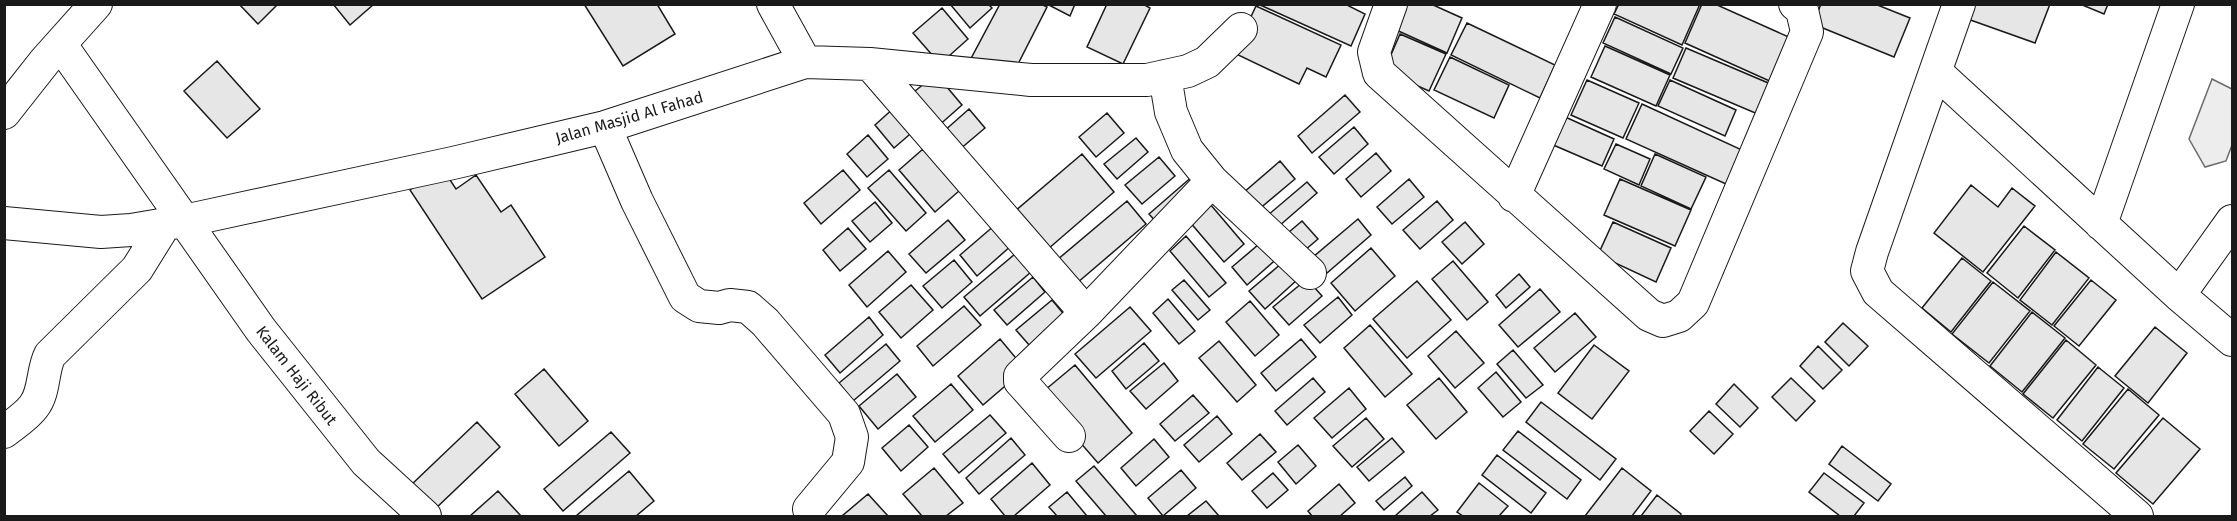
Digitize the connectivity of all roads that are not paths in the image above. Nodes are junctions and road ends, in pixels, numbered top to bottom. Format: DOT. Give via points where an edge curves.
graph roads {
  1 [pos="96,4"];
  2 [pos="773,4"];
  3 [pos="1392,4"];
  4 [pos="1600,4"];
  5 [pos="1795,4"];
  6 [pos="1959,4"];
  7 [pos="2178,4"];
  8 [pos="1241,29"];
  9 [pos="61,45"];
  10 [pos="805,62"];
  11 [pos="870,64"];
  12 [pos="1936,72"];
  13 [pos="1165,76"];
  14 [pos="4,113"];
  15 [pos="604,127"];
  16 [pos="1212,181"];
  17 [pos="1514,196"];
  18 [pos="2232,221"];
  19 [pos="175,222"];
  20 [pos="4,223"];
  21 [pos="2101,224"];
  22 [pos="1310,273"];
  23 [pos="2179,295"];
  24 [pos="1086,313"];
  25 [pos="2232,340"];
  26 [pos="4,432"];
  27 [pos="1069,436"];
  28 [pos="809,509"];
  29 [pos="425,516"];
  30 [pos="2137,516"];
  1 -- 9 [label="street"];
  2 -- 10 [label="street"];
  3 -- 17 [label="street" via="1374,52 1379,73"];
  4 -- 17 [label="street"];
  5 -- 17 [label="street" via="1802,10 1807,32 1693,303 1678,316 1663,321 1649,315"];
  6 -- 12 [label="street"];
  7 -- 21 [label="street"];
  8 -- 13 [label="street, Jalan Masjid Al Fahad" via="1207,62"];
  9 -- 14 [label="street"];
  9 -- 19 [label="street, Kalam Haji Ribut"];
  10 -- 11 [label="street, Jalan Masjid Al Fahad"];
  10 -- 15 [label="street, Jalan Masjid Al Fahad"];
  11 -- 13 [label="street, Jalan Masjid Al Fahad" via="1032,80 1124,81"];
  11 -- 24 [label="street"];
  12 -- 21 [label="street"];
  12 -- 30 [label="street" via="1867,271 1878,292"];
  13 -- 16 [label="street" via="1171,112 1187,150"];
  15 -- 19 [label="street, Jalan Masjid Al Fahad"];
  15 -- 28 [label="street" via="685,297 699,306 748,307 844,414 852,437 848,462"];
  16 -- 22 [label="street"];
  16 -- 24 [label="street"];
  18 -- 23 [label="street"];
  19 -- 20 [label="street, Jalan Masjid Al Fahad" via="101,232"];
  19 -- 26 [label="street" via="137,269 50,355 34,406"];
  19 -- 29 [label="street, Kalam Haji Ribut" via="366,462"];
  21 -- 23 [label="street"];
  23 -- 25 [label="street"];
  24 -- 27 [label="street" via="1020,376 1020,381"];
}
